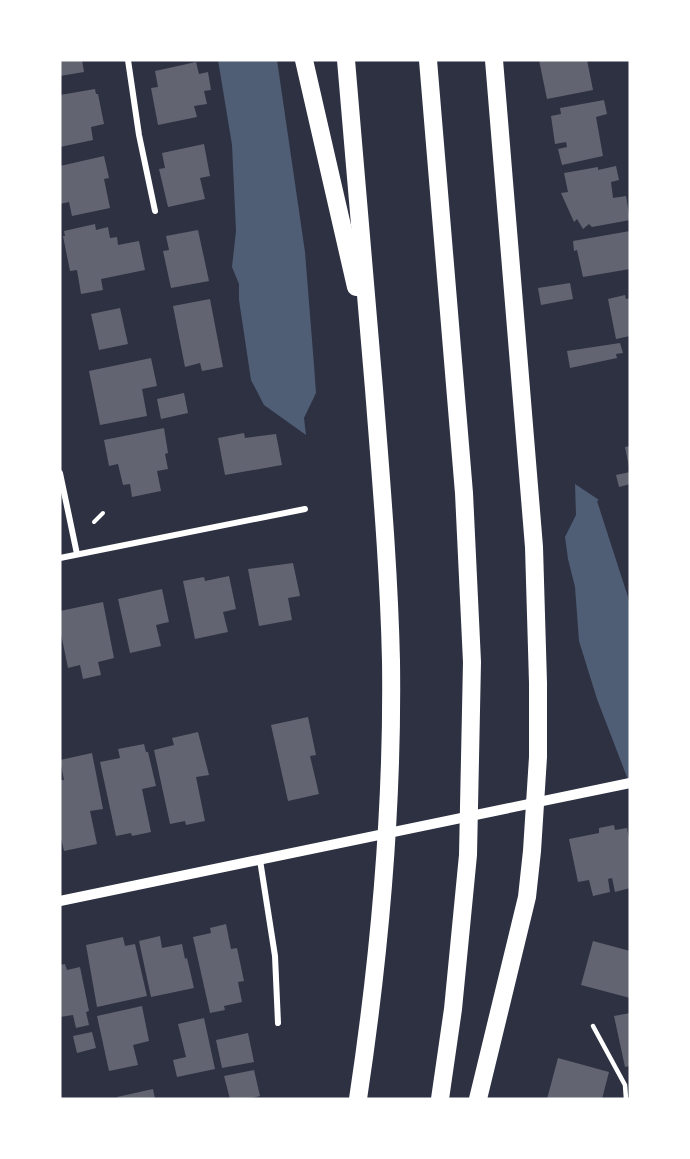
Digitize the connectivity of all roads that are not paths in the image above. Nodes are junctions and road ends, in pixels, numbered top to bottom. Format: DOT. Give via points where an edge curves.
graph roads {
  1 [pos="128,60"];
  2 [pos="304,60"];
  3 [pos="346,60"];
  4 [pos="428,60"];
  5 [pos="494,60"];
  6 [pos="156,211"];
  7 [pos="371,353"];
  8 [pos="60,472"];
  9 [pos="305,509"];
  10 [pos="77,554"];
  11 [pos="60,558"];
  12 [pos="628,783"];
  13 [pos="260,860"];
  14 [pos="60,901"];
  15 [pos="278,1023"];
  16 [pos="593,1026"];
  17 [pos="358,1099"];
  18 [pos="440,1099"];
  19 [pos="478,1099"];
  20 [pos="626,1099"];
  1 -- 6 [label="street"];
  2 -- 7 [label="highway"];
  3 -- 7 [label="highway"];
  4 -- 18 [label="highway" via="470,589 470,814 465,895"];
  5 -- 19 [label="highway" via="534,547 538,757 527,897"];
  7 -- 17 [label="highway" via="388,575 390,754 382,912"];
  8 -- 10 [label="street"];
  9 -- 10 [label="street"];
  10 -- 11 [label="street"];
  12 -- 13 [label="street"];
  13 -- 14 [label="street"];
  13 -- 15 [label="street" via="275,956"];
  16 -- 20 [label="lane" via="625,1085"];
}
